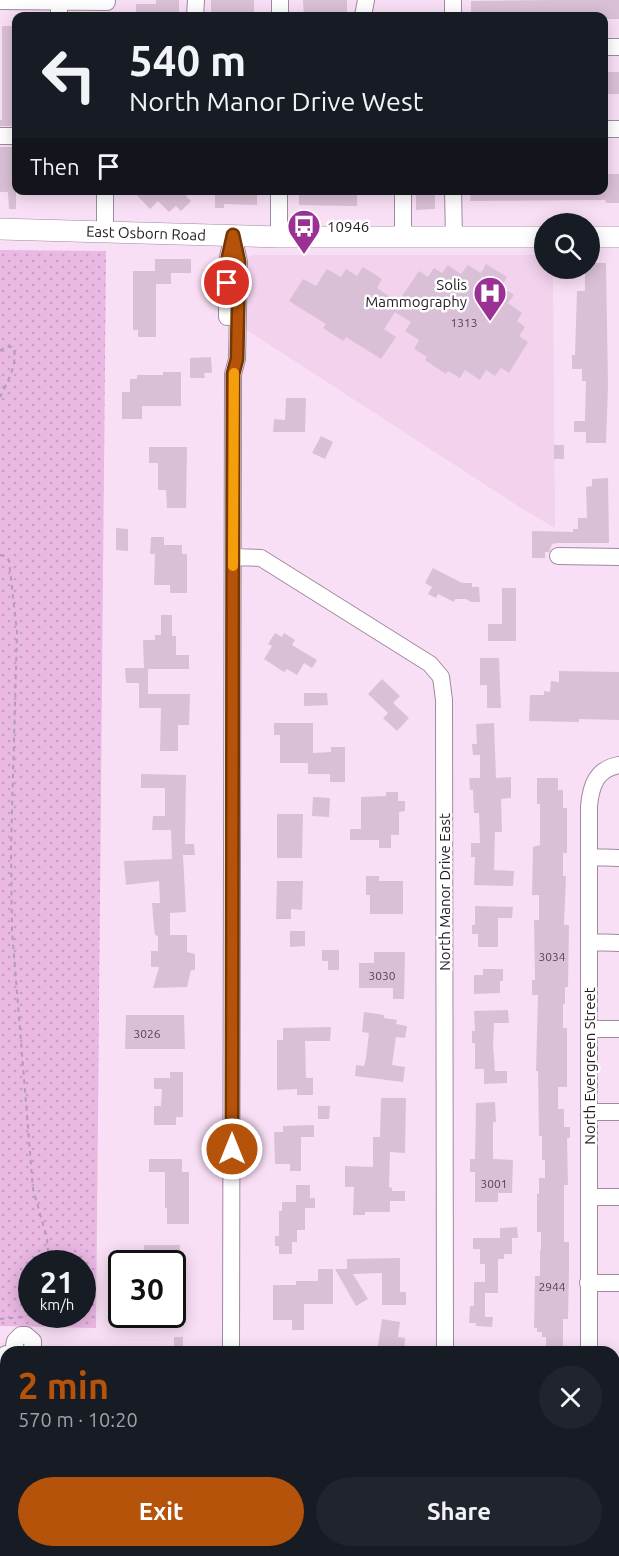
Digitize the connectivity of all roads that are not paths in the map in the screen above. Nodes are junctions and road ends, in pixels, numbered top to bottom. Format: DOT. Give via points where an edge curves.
graph roads {
  1 [pos="0,1"];
  2 [pos="106,6"];
  3 [pos="59,9"];
  4 [pos="105,195"];
  5 [pos="279,195"];
  6 [pos="403,195"];
  7 [pos="453,195"];
  8 [pos="0,229"];
  9 [pos="105,231"];
  10 [pos="233,235"];
  11 [pos="279,237"];
  12 [pos="403,237"];
  13 [pos="454,237"];
  14 [pos="534,237"];
  15 [pos="600,237"];
  16 [pos="619,237"];
  17 [pos="558,555"];
  18 [pos="233,557"];
  19 [pos="619,557"];
  20 [pos="619,765"];
  21 [pos="589,857"];
  22 [pos="619,858"];
  23 [pos="589,942"];
  24 [pos="619,943"];
  25 [pos="589,1029"];
  26 [pos="619,1029"];
  27 [pos="590,1112"];
  28 [pos="619,1112"];
  29 [pos="589,1197"];
  30 [pos="619,1197"];
  31 [pos="588,1283"];
  32 [pos="619,1283"];
  33 [pos="231,1346"];
  34 [pos="444,1346"];
  35 [pos="589,1346"];
  1 -- 3 [label="street"];
  2 -- 3 [label="street"];
  4 -- 9 [label="street"];
  5 -- 11 [label="street"];
  6 -- 12 [label="street"];
  7 -- 13 [label="street"];
  8 -- 9 [label="main road, East Osborn Road"];
  9 -- 10 [label="main road, East Osborn Road"];
  10 -- 11 [label="main road, East Osborn Road"];
  10 -- 18 [label="street" via="227,262 237,359 233,374"];
  11 -- 12 [label="main road, East Osborn Road"];
  12 -- 13 [label="main road, East Osborn Road"];
  13 -- 14 [label="main road, East Osborn Road"];
  15 -- 16 [label="main road"];
  17 -- 19 [label="street"];
  18 -- 33 [label="street"];
  18 -- 34 [label="street, North Manor Drive East" via="261,558 430,664 441,677"];
  20 -- 21 [label="street, North Evergreen Street" via="593,782"];
  21 -- 22 [label="street"];
  21 -- 23 [label="street, North Evergreen Street"];
  23 -- 24 [label="street"];
  23 -- 25 [label="street, North Evergreen Street"];
  25 -- 26 [label="street"];
  25 -- 27 [label="street, North Evergreen Street"];
  27 -- 28 [label="street"];
  27 -- 29 [label="street, North Evergreen Street"];
  29 -- 30 [label="street"];
  29 -- 31 [label="street, North Evergreen Street"];
  31 -- 32 [label="street"];
  31 -- 35 [label="street, North Evergreen Street"];
}
